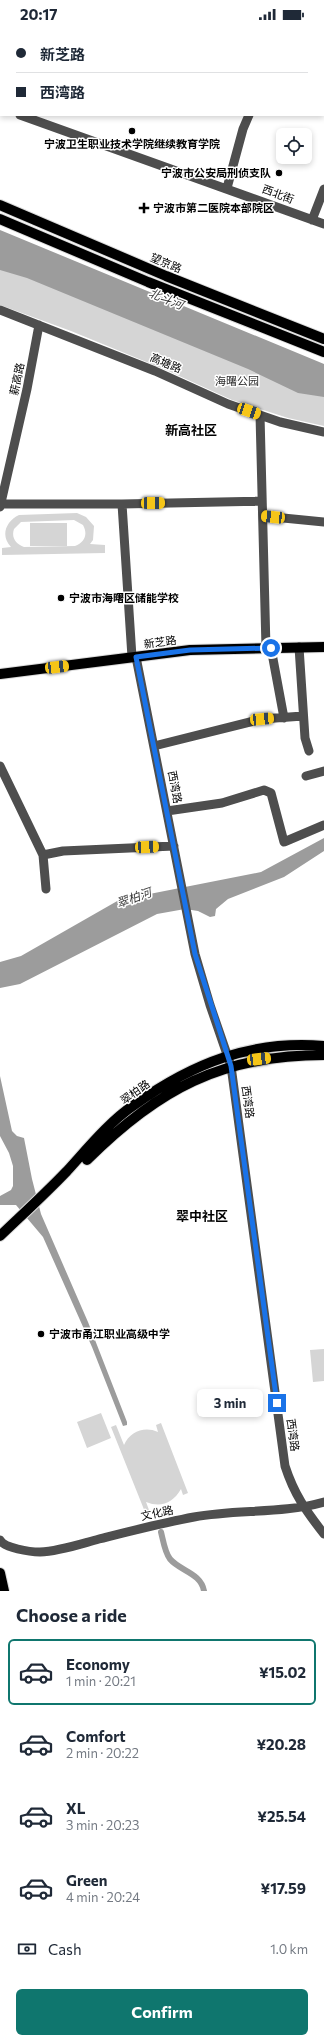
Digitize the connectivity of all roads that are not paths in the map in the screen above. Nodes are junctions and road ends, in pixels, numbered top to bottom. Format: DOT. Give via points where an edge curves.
graph roads {
  1 [pos="23,116"];
  2 [pos="249,116"];
  3 [pos="227,188"];
  4 [pos="324,188"];
  5 [pos="0,205"];
  6 [pos="0,219"];
  7 [pos="312,220"];
  8 [pos="324,224"];
  9 [pos="0,310"];
  10 [pos="39,325"];
  11 [pos="324,339"];
  12 [pos="324,352"];
  13 [pos="260,415"];
  14 [pos="324,432"];
  15 [pos="262,501"];
  16 [pos="122,504"];
  17 [pos="0,505"];
  18 [pos="262,516"];
  19 [pos="324,522"];
  20 [pos="299,647"];
  21 [pos="324,647"];
  22 [pos="269,648"];
  23 [pos="134,657"];
  24 [pos="0,674"];
  25 [pos="303,716"];
  26 [pos="284,718"];
  27 [pos="154,746"];
  28 [pos="309,751"];
  29 [pos="0,766"];
  30 [pos="324,771"];
  31 [pos="306,776"];
  32 [pos="167,811"];
  33 [pos="324,825"];
  34 [pos="174,846"];
  35 [pos="43,854"];
  36 [pos="46,889"];
  37 [pos="324,1046"];
  38 [pos="227,1055"];
  39 [pos="324,1055"];
  40 [pos="231,1066"];
  41 [pos="53,1189"];
  42 [pos="19,1222"];
  43 [pos="0,1236"];
  44 [pos="0,1245"];
  45 [pos="324,1502"];
  46 [pos="304,1508"];
  47 [pos="324,1534"];
  48 [pos="0,1540"];
  49 [pos="0,1573"];
  50 [pos="4,1591"];
  1 -- 3 [label="street, 西北街"];
  2 -- 3 [label="street"];
  3 -- 7 [label="street, 西北街"];
  4 -- 7 [label="street"];
  5 -- 11 [label="main road, 望京路" via="166,276"];
  6 -- 12 [label="main road" via="148,282"];
  7 -- 8 [label="street, 西北街"];
  9 -- 10 [label="street, 高塘路"];
  10 -- 13 [label="street, 高塘路"];
  10 -- 17 [label="street, 薪高路"];
  13 -- 14 [label="street, 高塘路"];
  13 -- 15 [label="street"];
  15 -- 16 [label="street"];
  15 -- 18 [label="street"];
  16 -- 17 [label="street"];
  16 -- 23 [label="street, 西湾路"];
  18 -- 19 [label="street"];
  18 -- 22 [label="street"];
  20 -- 21 [label="main road, 新芝路"];
  20 -- 22 [label="main road, 新芝路"];
  20 -- 25 [label="street"];
  22 -- 23 [label="main road, 新芝路" via="190,650"];
  22 -- 26 [label="street"];
  23 -- 24 [label="main road, 新芝路"];
  23 -- 27 [label="street, 西湾路"];
  25 -- 26 [label="street"];
  25 -- 28 [label="street"];
  26 -- 27 [label="street" via="262,719"];
  27 -- 32 [label="street, 西湾路"];
  29 -- 35 [label="street"];
  30 -- 31 [label="street"];
  32 -- 33 [label="street" via="222,803 264,790 271,793 284,842"];
  32 -- 34 [label="street, 西湾路"];
  34 -- 35 [label="street"];
  34 -- 38 [label="street, 西湾路" via="203,982"];
  35 -- 36 [label="street"];
  37 -- 38 [label="main road, 翠柏路" via="263,1048"];
  38 -- 40 [label="street, 西湾路"];
  38 -- 41 [label="main road, 翠柏路" via="183,1074 133,1105 101,1135"];
  39 -- 40 [label="main road, 翠柏路" via="289,1055"];
  40 -- 41 [label="main road, 翠柏路" via="183,1086 137,1114"];
  40 -- 46 [label="street, 西湾路" via="285,1466 292,1488"];
  41 -- 42 [label="main road, 翠柏路"];
  42 -- 43 [label="main road, 翠柏路"];
  42 -- 44 [label="main road, 翠柏路"];
  45 -- 46 [label="street, 文化路"];
  46 -- 47 [label="street, 西湾路"];
  46 -- 48 [label="street, 文化路" via="196,1517 58,1550 38,1552 18,1549"];
  49 -- 50 [label="main road"];
}
